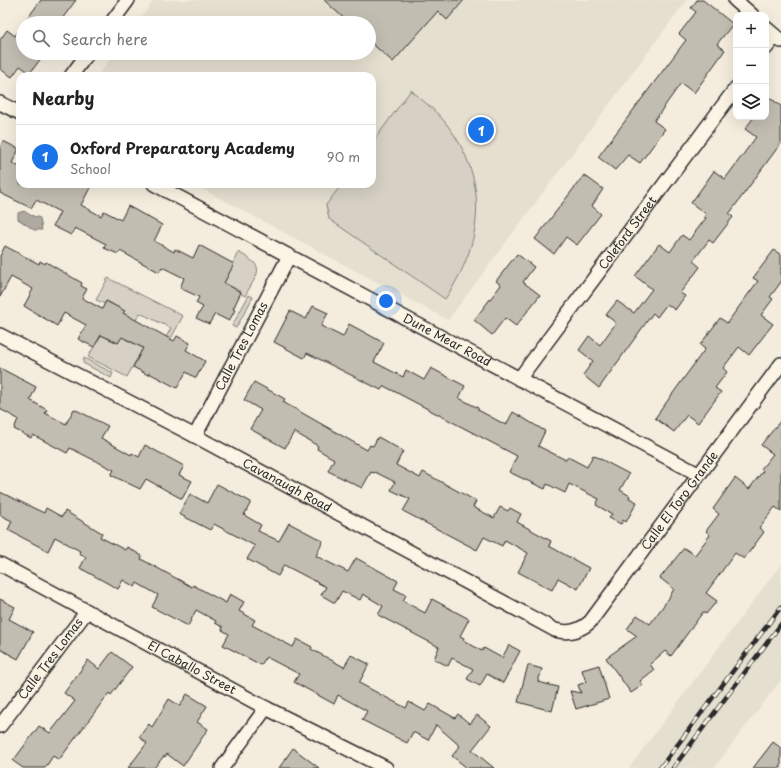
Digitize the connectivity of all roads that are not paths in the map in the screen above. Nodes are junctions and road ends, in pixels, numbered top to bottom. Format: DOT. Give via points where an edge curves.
graph roads {
  1 [pos="128,0"];
  2 [pos="735,0"];
  3 [pos="749,12"];
  4 [pos="116,16"];
  5 [pos="83,60"];
  6 [pos="74,72"];
  7 [pos="733,92"];
  8 [pos="0,104"];
  9 [pos="16,111"];
  10 [pos="162,188"];
  11 [pos="289,256"];
  12 [pos="0,334"];
  13 [pos="781,364"];
  14 [pos="519,379"];
  15 [pos="195,436"];
  16 [pos="698,474"];
  17 [pos="0,564"];
  18 [pos="88,611"];
  19 [pos="574,631"];
  20 [pos="266,708"];
  21 [pos="0,726"];
  22 [pos="222,768"];
  23 [pos="386,768"];
  1 -- 4 [label="street"];
  2 -- 3 [label="street"];
  5 -- 6 [label="street"];
  7 -- 14 [label="street, Coleford Street"];
  8 -- 9 [label="street"];
  10 -- 11 [label="street, Dune Mear Road"];
  11 -- 14 [label="street, Dune Mear Road"];
  11 -- 15 [label="street, Calle Tres Lomas"];
  12 -- 15 [label="street, Cavanaugh Road"];
  13 -- 16 [label="street, Calle El Toro Grande"];
  14 -- 16 [label="street, Dune Mear Road"];
  15 -- 19 [label="street, Cavanaugh Road" via="555,630"];
  16 -- 19 [label="street, Calle El Toro Grande" via="590,622"];
  17 -- 18 [label="street, El Caballo Street"];
  18 -- 20 [label="street, El Caballo Street"];
  18 -- 21 [label="street, Calle Tres Lomas"];
  20 -- 22 [label="street"];
  20 -- 23 [label="street, El Caballo Street"];
}
